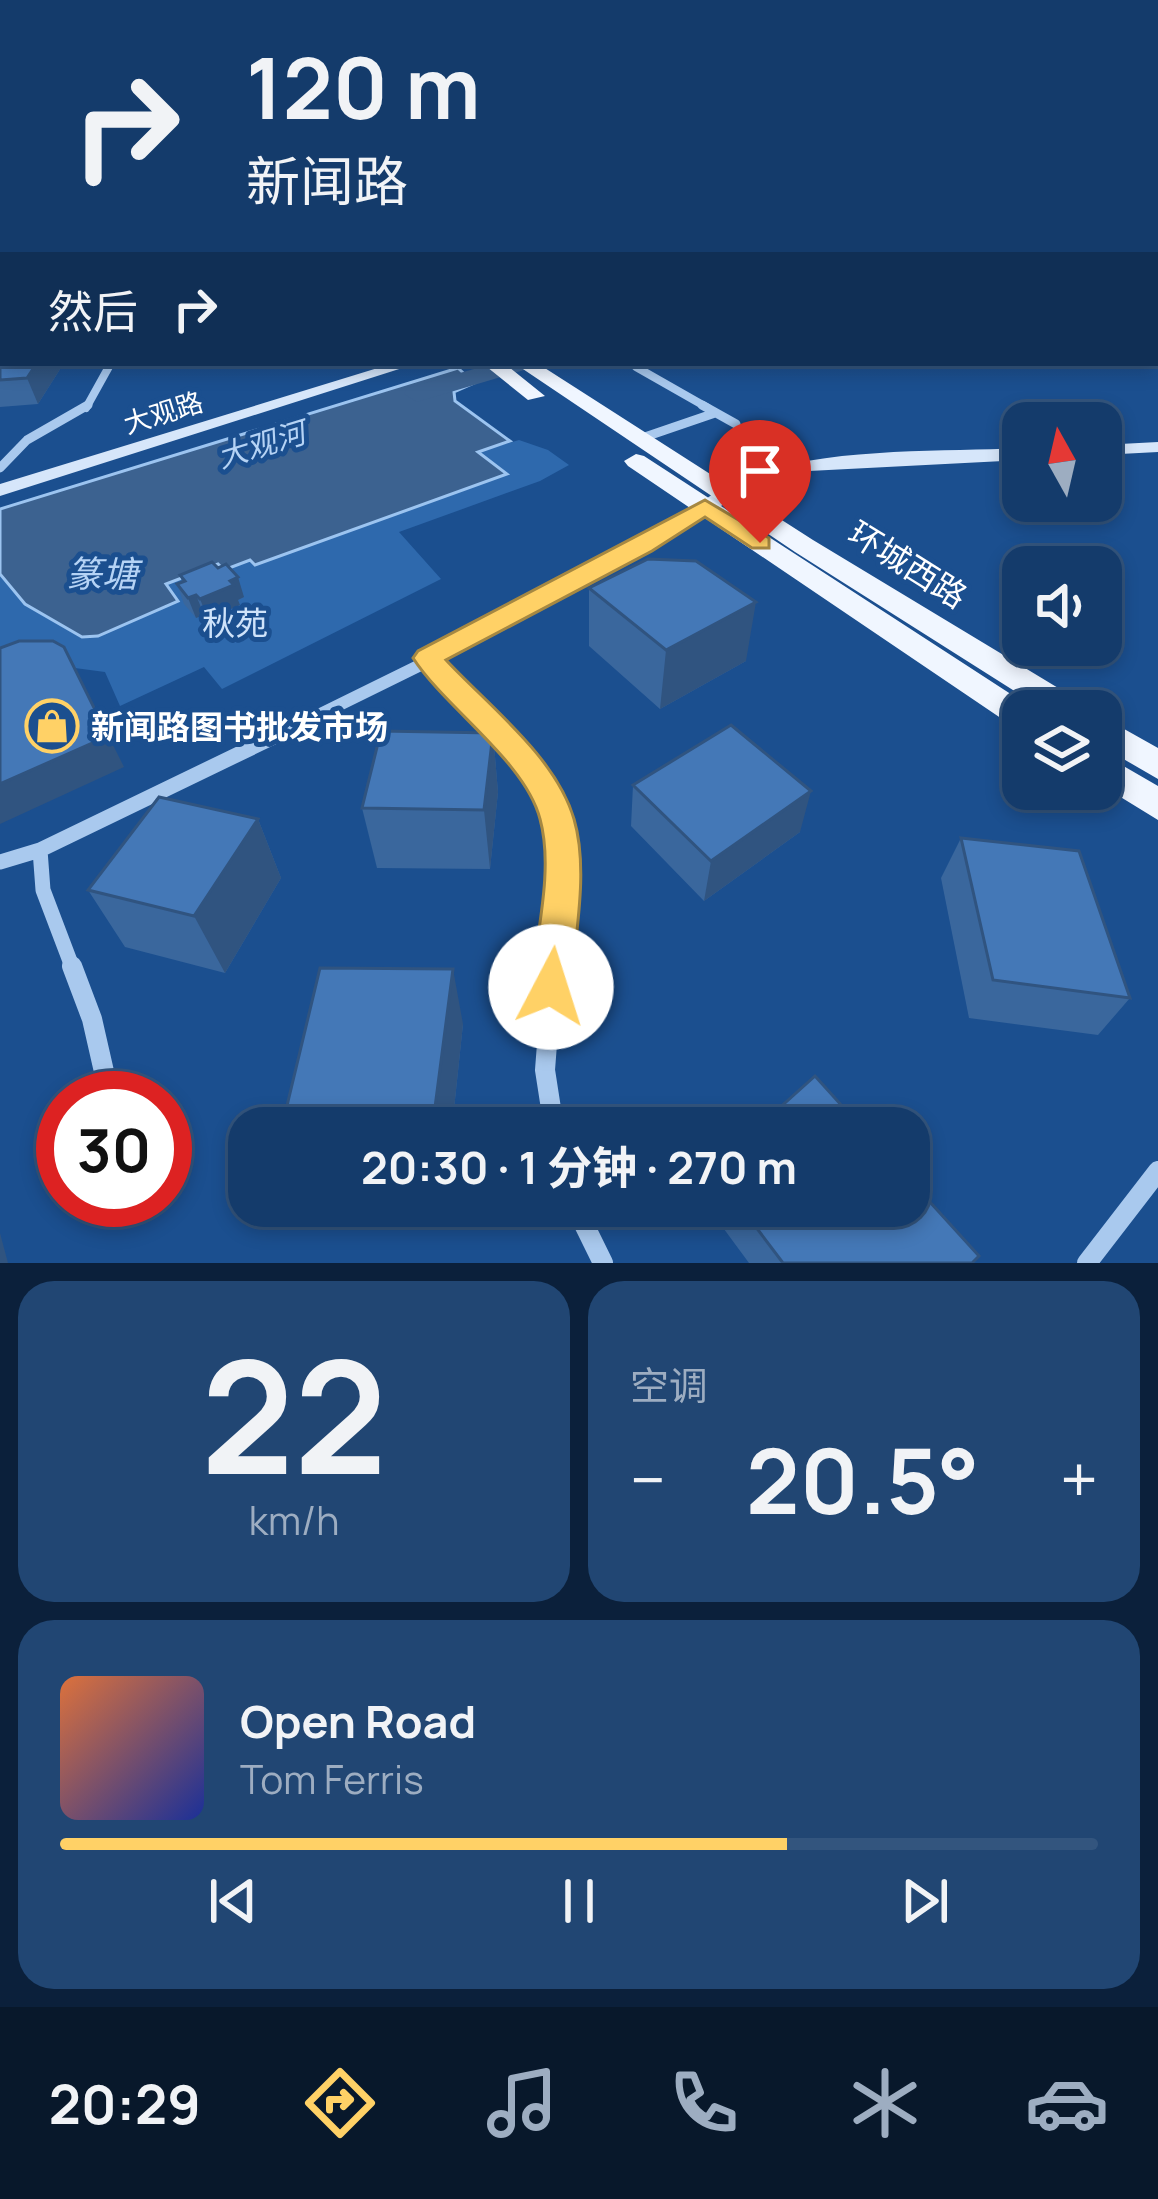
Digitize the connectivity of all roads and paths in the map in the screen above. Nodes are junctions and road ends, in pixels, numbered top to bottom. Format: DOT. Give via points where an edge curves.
graph roads {
  1 [pos="109,366"];
  2 [pos="400,366"];
  3 [pos="514,368"];
  4 [pos="636,368"];
  5 [pos="715,412"];
  6 [pos="736,424"];
  7 [pos="639,439"];
  8 [pos="1158,447"];
  9 [pos="1122,449"];
  10 [pos="1002,455"];
  11 [pos="0,468"];
  12 [pos="0,490"];
  13 [pos="716,500"];
  14 [pos="428,658"];
  15 [pos="1036,690"];
  16 [pos="1002,701"];
  17 [pos="1122,742"];
  18 [pos="1158,764"];
  19 [pos="1122,781"];
  20 [pos="1158,805"];
  21 [pos="40,850"];
  22 [pos="0,862"];
  23 [pos="104,1071"];
  24 [pos="551,1107"];
  25 [pos="1158,1171"];
  26 [pos="585,1227"];
  27 [pos="603,1263"];
  28 [pos="1088,1263"];
  1 -- 11 [label="street" via="86,407 27,440"];
  2 -- 12 [label="main road, 大观路"];
  3 -- 7 [label="main road, 环城西路"];
  3 -- 13 [label="main road, 环城西路"];
  4 -- 5 [label="street"];
  5 -- 6 [label="street"];
  5 -- 7 [label="street"];
  7 -- 13 [label="main road, 环城西路"];
  8 -- 9 [label="main road"];
  10 -- 13 [label="main road" via="809,465"];
  13 -- 14 [label="street"];
  13 -- 15 [label="main road, 环城西路"];
  13 -- 16 [label="main road, 环城西路"];
  14 -- 21 [label="street"];
  14 -- 24 [label="street" via="538,779 557,819 561,863 545,1070"];
  17 -- 18 [label="main road"];
  19 -- 20 [label="main road"];
  21 -- 22 [label="street"];
  21 -- 23 [label="street" via="43,890"];
  25 -- 28 [label="street"];
  26 -- 27 [label="street"];
}
